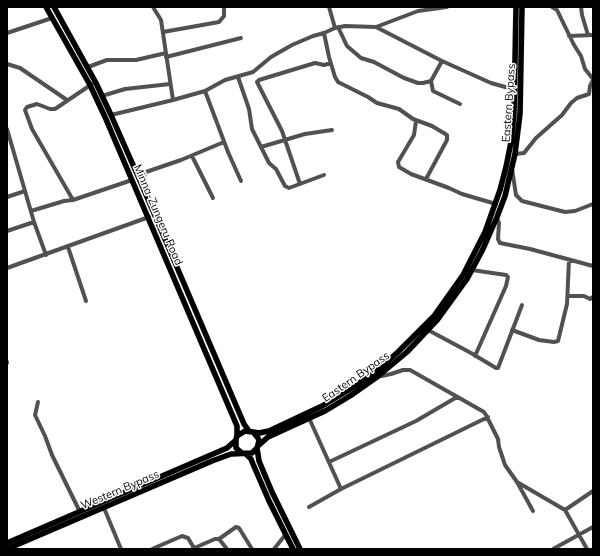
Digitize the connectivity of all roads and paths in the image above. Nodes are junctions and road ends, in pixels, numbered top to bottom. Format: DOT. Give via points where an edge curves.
graph roads {
  1 [pos="46,7"];
  2 [pos="54,7"];
  3 [pos="153,7"];
  4 [pos="224,7"];
  5 [pos="329,7"];
  6 [pos="447,7"];
  7 [pos="516,7"];
  8 [pos="522,7"];
  9 [pos="552,7"];
  10 [pos="581,7"];
  11 [pos="52,18"];
  12 [pos="376,27"];
  13 [pos="336,28"];
  14 [pos="163,32"];
  15 [pos="7,33"];
  16 [pos="324,34"];
  17 [pos="588,35"];
  18 [pos="593,35"];
  19 [pos="569,36"];
  20 [pos="241,38"];
  21 [pos="166,55"];
  22 [pos="442,61"];
  23 [pos="331,63"];
  24 [pos="7,64"];
  25 [pos="88,67"];
  26 [pos="238,77"];
  27 [pos="593,79"];
  28 [pos="431,81"];
  29 [pos="93,84"];
  30 [pos="170,84"];
  31 [pos="518,90"];
  32 [pos="205,91"];
  33 [pos="593,94"];
  34 [pos="588,95"];
  35 [pos="102,96"];
  36 [pos="67,100"];
  37 [pos="173,100"];
  38 [pos="460,104"];
  39 [pos="111,115"];
  40 [pos="416,121"];
  41 [pos="7,129"];
  42 [pos="332,130"];
  43 [pos="285,140"];
  44 [pos="9,141"];
  45 [pos="224,142"];
  46 [pos="261,147"];
  47 [pos="516,154"];
  48 [pos="192,156"];
  49 [pos="512,169"];
  50 [pos="324,175"];
  51 [pos="426,179"];
  52 [pos="132,180"];
  53 [pos="241,181"];
  54 [pos="141,183"];
  55 [pos="300,184"];
  56 [pos="25,191"];
  57 [pos="7,197"];
  58 [pos="213,198"];
  59 [pos="73,200"];
  60 [pos="496,204"];
  61 [pos="593,204"];
  62 [pos="31,212"];
  63 [pos="149,217"];
  64 [pos="497,217"];
  65 [pos="34,222"];
  66 [pos="7,231"];
  67 [pos="68,247"];
  68 [pos="46,255"];
  69 [pos="569,260"];
  70 [pos="593,266"];
  71 [pos="7,268"];
  72 [pos="472,270"];
  73 [pos="175,271"];
  74 [pos="568,296"];
  75 [pos="593,297"];
  76 [pos="86,301"];
  77 [pos="522,305"];
  78 [pos="428,330"];
  79 [pos="512,330"];
  80 [pos="475,356"];
  81 [pos="377,377"];
  82 [pos="457,397"];
  83 [pos="38,402"];
  84 [pos="488,417"];
  85 [pos="309,418"];
  86 [pos="251,432"];
  87 [pos="237,438"];
  88 [pos="258,447"];
  89 [pos="244,454"];
  90 [pos="329,462"];
  91 [pos="517,482"];
  92 [pos="341,489"];
  93 [pos="593,491"];
  94 [pos="104,508"];
  95 [pos="309,508"];
  96 [pos="565,510"];
  97 [pos="532,511"];
  98 [pos="80,512"];
  99 [pos="593,527"];
  100 [pos="286,534"];
  101 [pos="579,535"];
  102 [pos="219,539"];
  103 [pos="7,543"];
  104 [pos="193,548"];
  105 [pos="7,549"];
  106 [pos="122,549"];
  107 [pos="152,549"];
  108 [pos="227,549"];
  109 [pos="252,549"];
  110 [pos="274,549"];
  111 [pos="293,549"];
  112 [pos="300,549"];
  113 [pos="553,549"];
  114 [pos="587,549"];
  1 -- 11 [label="main road, Minna-Zungeru Road"];
  2 -- 25 [label="main road, Minna-Zungeru Road"];
  3 -- 14 [label="street" via="161,20"];
  4 -- 14 [label="street" via="224,16 219,22"];
  5 -- 13 [label="street"];
  6 -- 12 [label="street" via="418,11"];
  7 -- 31 [label="main road, Eastern Bypass"];
  8 -- 31 [label="main road, Eastern Bypass"];
  9 -- 19 [label="street" via="557,10"];
  10 -- 17 [label="street"];
  11 -- 15 [label="street"];
  11 -- 29 [label="main road, Minna-Zungeru Road"];
  12 -- 13 [label="street"];
  12 -- 22 [label="street"];
  13 -- 16 [label="street"];
  13 -- 28 [label="street" via="347,46 362,58 418,83"];
  14 -- 21 [label="street"];
  16 -- 23 [label="street"];
  16 -- 26 [label="street" via="292,45 271,57 253,72"];
  17 -- 18 [label="street"];
  17 -- 19 [label="street"];
  19 -- 27 [label="street" via="581,56 585,69"];
  20 -- 21 [label="street"];
  21 -- 25 [label="street" via="136,60 107,60"];
  21 -- 30 [label="street"];
  22 -- 28 [label="street"];
  22 -- 31 [label="street" via="492,84"];
  23 -- 40 [label="street" via="338,82 377,103 399,109"];
  23 -- 43 [label="street" via="315,63 256,82"];
  24 -- 36 [label="street" via="20,68"];
  25 -- 29 [label="main road, Minna-Zungeru Road"];
  26 -- 32 [label="street" via="225,80"];
  26 -- 46 [label="street" via="249,109 251,124"];
  27 -- 34 [label="street"];
  28 -- 38 [label="street" via="433,91"];
  29 -- 35 [label="main road, Minna-Zungeru Road"];
  29 -- 36 [label="street"];
  29 -- 52 [label="main road, Minna-Zungeru Road"];
  30 -- 35 [label="street" via="125,89"];
  30 -- 37 [label="street"];
  31 -- 47 [label="main road, Eastern Bypass" via="520,114"];
  31 -- 60 [label="main road, Eastern Bypass" via="511,142"];
  32 -- 37 [label="street"];
  32 -- 45 [label="street"];
  33 -- 34 [label="street"];
  34 -- 47 [label="street" via="572,102 524,153"];
  35 -- 39 [label="main road, Minna-Zungeru Road"];
  36 -- 59 [label="street" via="52,109 37,104 25,110 32,129"];
  37 -- 39 [label="street"];
  39 -- 54 [label="main road, Minna-Zungeru Road"];
  40 -- 51 [label="street" via="414,135 398,166"];
  40 -- 51 [label="street" via="440,130 447,136"];
  41 -- 44 [label="street"];
  42 -- 43 [label="street"];
  43 -- 46 [label="street"];
  43 -- 55 [label="street"];
  44 -- 56 [label="street"];
  45 -- 48 [label="street"];
  45 -- 53 [label="street"];
  46 -- 55 [label="street" via="268,163 276,169 286,188"];
  47 -- 49 [label="main road, Eastern Bypass"];
  48 -- 54 [label="street" via="146,172"];
  48 -- 58 [label="street"];
  49 -- 61 [label="street" via="516,194 522,200 565,212"];
  49 -- 64 [label="main road, Eastern Bypass"];
  50 -- 55 [label="street"];
  51 -- 60 [label="street" via="462,194"];
  52 -- 59 [label="street"];
  52 -- 63 [label="main road, Minna-Zungeru Road"];
  54 -- 73 [label="main road, Minna-Zungeru Road"];
  56 -- 57 [label="street"];
  56 -- 62 [label="street"];
  59 -- 62 [label="street"];
  60 -- 86 [label="main road, Eastern Bypass" via="463,275 434,316 398,352 358,384 322,406 269,431"];
  62 -- 65 [label="street"];
  63 -- 67 [label="street"];
  63 -- 73 [label="main road, Minna-Zungeru Road"];
  64 -- 69 [label="street" via="500,243"];
  64 -- 72 [label="main road, Eastern Bypass"];
  65 -- 66 [label="street"];
  65 -- 68 [label="street"];
  67 -- 68 [label="street"];
  67 -- 76 [label="street"];
  68 -- 71 [label="street"];
  69 -- 70 [label="street"];
  69 -- 74 [label="street"];
  72 -- 78 [label="main road, Eastern Bypass" via="452,302"];
  72 -- 80 [label="street" via="506,275 508,280"];
  73 -- 86 [label="main road, Minna-Zungeru Road" via="244,424"];
  73 -- 87 [label="main road, Minna-Zungeru Road" via="237,426"];
  74 -- 75 [label="street" via="584,296 590,299"];
  74 -- 79 [label="street" via="558,341 539,340"];
  77 -- 79 [label="street"];
  78 -- 80 [label="street"];
  78 -- 81 [label="main road, Eastern Bypass" via="402,357"];
  79 -- 80 [label="street" via="498,368"];
  81 -- 82 [label="street" via="410,370"];
  81 -- 85 [label="main road, Eastern Bypass" via="350,396"];
  82 -- 84 [label="street" via="484,412"];
  82 -- 90 [label="street" via="416,421"];
  83 -- 98 [label="street" via="35,415"];
  84 -- 91 [label="street" via="498,439 503,461"];
  84 -- 92 [label="street"];
  85 -- 88 [label="main road, Eastern Bypass" via="268,437"];
  85 -- 90 [label="street"];
  86 -- 87 [label="main road" via="244,431"];
  86 -- 88 [label="main road" via="258,438"];
  87 -- 89 [label="main road" via="236,448"];
  87 -- 98 [label="main road, Western Bypass" via="227,448"];
  88 -- 89 [label="main road" via="252,453"];
  88 -- 112 [label="main road" via="259,461"];
  89 -- 94 [label="main road, Western Bypass" via="225,456"];
  89 -- 100 [label="main road" via="251,459"];
  90 -- 92 [label="street"];
  91 -- 96 [label="street"];
  91 -- 97 [label="street"];
  92 -- 95 [label="street"];
  93 -- 96 [label="street"];
  94 -- 105 [label="main road, Western Bypass"];
  94 -- 106 [label="street"];
  96 -- 101 [label="street"];
  98 -- 103 [label="main road, Western Bypass"];
  99 -- 101 [label="street"];
  100 -- 110 [label="street"];
  100 -- 111 [label="main road"];
  101 -- 113 [label="street"];
  101 -- 114 [label="street"];
  102 -- 104 [label="street"];
  102 -- 108 [label="street"];
  102 -- 109 [label="street" via="234,527 238,527"];
  104 -- 107 [label="street" via="188,538 182,536"];
}
